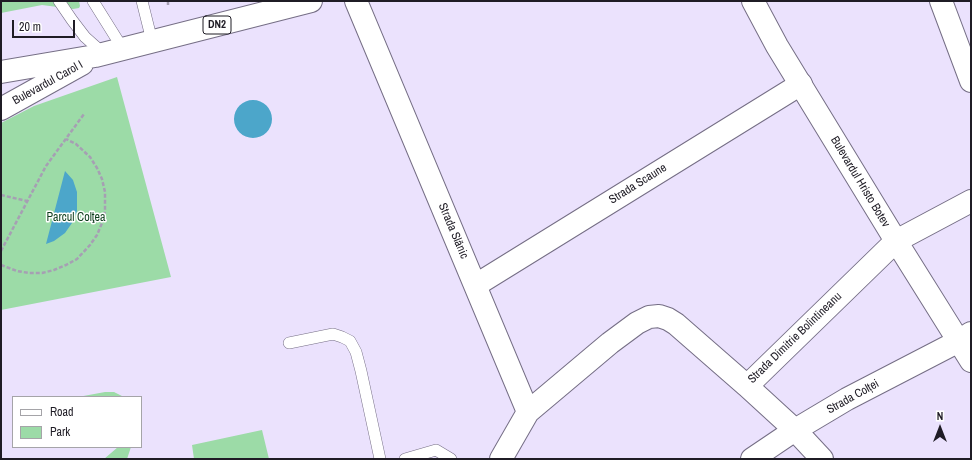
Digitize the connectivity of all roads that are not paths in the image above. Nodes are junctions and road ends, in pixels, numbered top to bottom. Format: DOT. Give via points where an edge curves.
graph roads {
  1 [pos="59,1"];
  2 [pos="93,1"];
  3 [pos="142,1"];
  4 [pos="311,1"];
  5 [pos="356,1"];
  6 [pos="753,1"];
  7 [pos="941,1"];
  8 [pos="152,41"];
  9 [pos="107,53"];
  10 [pos="1,72"];
  11 [pos="971,81"];
  12 [pos="801,84"];
  13 [pos="1,109"];
  14 [pos="971,202"];
  15 [pos="896,240"];
  16 [pos="476,284"];
  17 [pos="965,337"];
  18 [pos="289,343"];
  19 [pos="971,361"];
  20 [pos="746,386"];
  21 [pos="528,412"];
  22 [pos="795,430"];
  23 [pos="380,459"];
  24 [pos="405,459"];
  25 [pos="451,459"];
  26 [pos="501,459"];
  27 [pos="752,459"];
  28 [pos="822,459"];
  1 -- 9 [label="lane" via="85,37"];
  2 -- 9 [label="lane"];
  3 -- 8 [label="lane"];
  4 -- 8 [label="street, Bulevardul Carol I / DN2"];
  5 -- 16 [label="street, Strada Slănic"];
  6 -- 12 [label="street, Bulevardul Hristo Botev"];
  7 -- 11 [label="street"];
  8 -- 9 [label="street, Bulevardul Carol I / DN2"];
  9 -- 10 [label="street, Bulevardul Carol I / DN2"];
  9 -- 13 [label="street, Bulevardul Carol I / DN2"];
  12 -- 15 [label="street, Bulevardul Hristo Botev"];
  12 -- 16 [label="street, Strada Scaune"];
  14 -- 15 [label="street, Strada Dimitrie Bolintineanu"];
  15 -- 17 [label="street, Bulevardul Hristo Botev"];
  15 -- 20 [label="street, Strada Dimitrie Bolintineanu"];
  16 -- 21 [label="street, Strada Slănic"];
  17 -- 19 [label="street, Bulevardul Hristo Botev"];
  17 -- 22 [label="street, Strada Colței" via="847,399"];
  18 -- 23 [label="lane" via="333,334 350,341 361,371"];
  20 -- 21 [label="street, Strada Dimitrie Bolintineanu" via="676,324 659,316 649,317 610,343"];
  20 -- 22 [label="street"];
  21 -- 26 [label="street"];
  22 -- 27 [label="street, Strada Colței"];
  22 -- 28 [label="street"];
  24 -- 25 [label="lane" via="436,450"];
}
